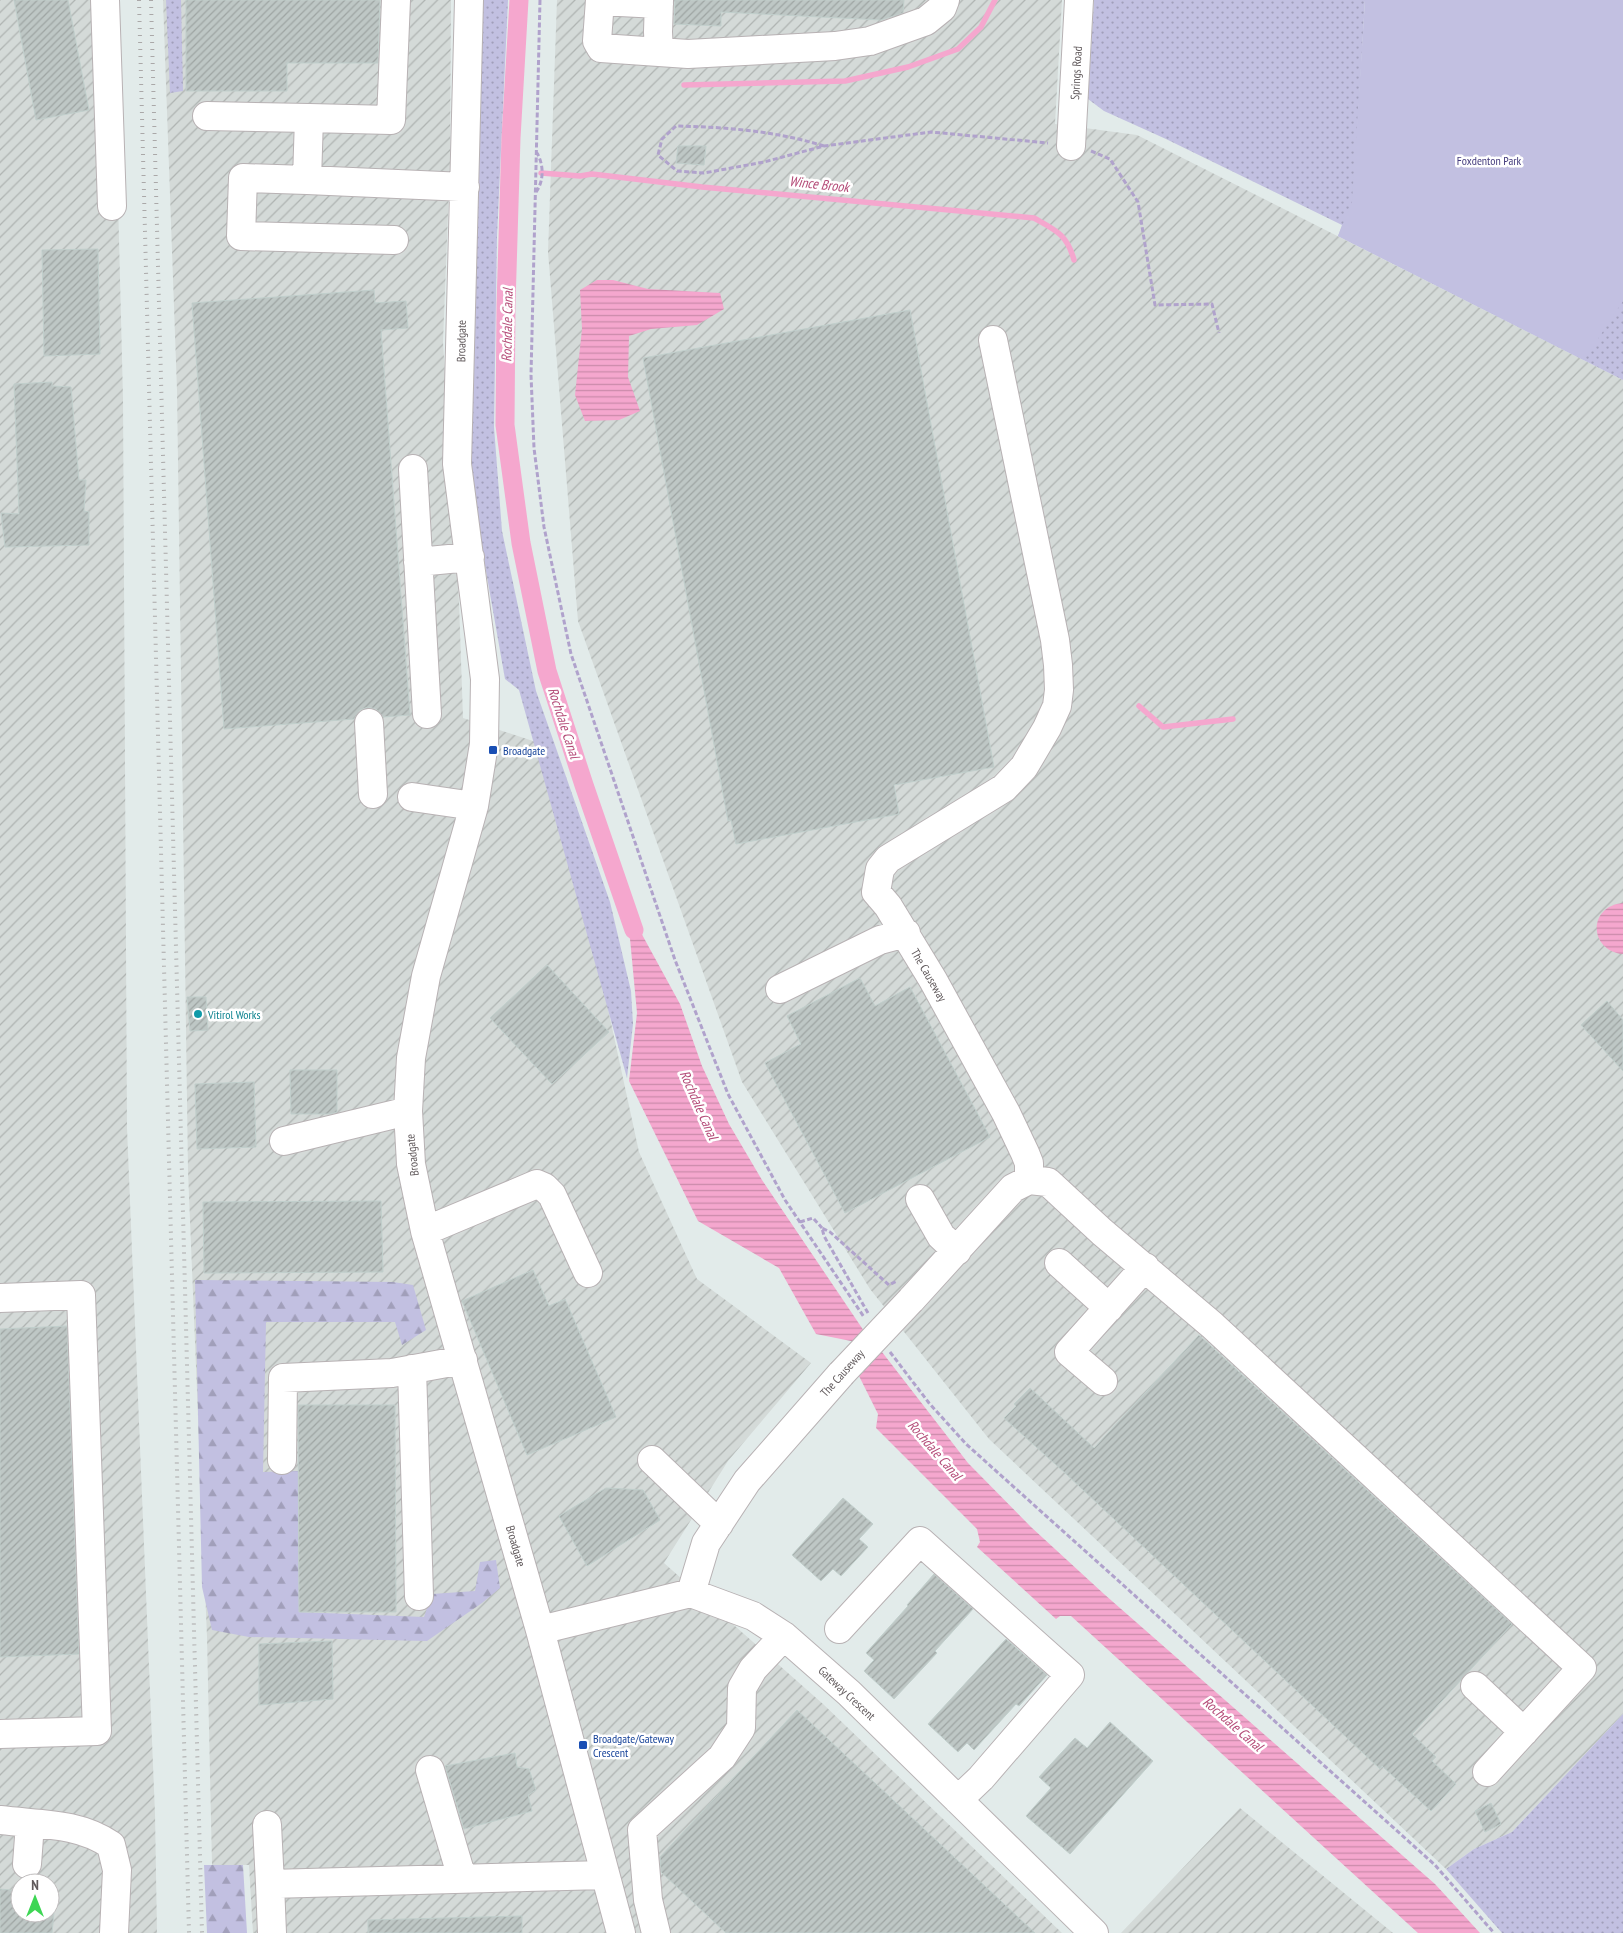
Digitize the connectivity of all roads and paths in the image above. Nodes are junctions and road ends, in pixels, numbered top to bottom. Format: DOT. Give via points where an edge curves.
graph roads {
  1 [pos="105,0"];
  2 [pos="396,0"];
  3 [pos="470,0"];
  4 [pos="540,0"];
  5 [pos="945,0"];
  6 [pos="1079,0"];
  7 [pos="600,1"];
  8 [pos="659,2"];
  9 [pos="659,52"];
  10 [pos="207,116"];
  11 [pos="309,118"];
  12 [pos="824,146"];
  13 [pos="1071,146"];
  14 [pos="537,152"];
  15 [pos="307,180"];
  16 [pos="465,187"];
  17 [pos="536,192"];
  18 [pos="112,206"];
  19 [pos="394,240"];
  20 [pos="1219,333"];
  21 [pos="993,340"];
  22 [pos="413,470"];
  23 [pos="470,557"];
  24 [pos="418,562"];
  25 [pos="427,714"];
  26 [pos="369,723"];
  27 [pos="373,794"];
  28 [pos="412,797"];
  29 [pos="474,806"];
  30 [pos="906,933"];
  31 [pos="780,989"];
  32 [pos="408,1111"];
  33 [pos="284,1141"];
  34 [pos="1029,1180"];
  35 [pos="920,1199"];
  36 [pos="800,1222"];
  37 [pos="822,1228"];
  38 [pos="425,1231"];
  39 [pos="957,1251"];
  40 [pos="1059,1263"];
  41 [pos="1145,1267"];
  42 [pos="588,1273"];
  43 [pos="0,1298"];
  44 [pos="913,1298"];
  45 [pos="1109,1308"];
  46 [pos="884,1344"];
  47 [pos="463,1360"];
  48 [pos="412,1369"];
  49 [pos="1103,1381"];
  50 [pos="282,1460"];
  51 [pos="652,1460"];
  52 [pos="719,1524"];
  53 [pos="691,1593"];
  54 [pos="419,1596"];
  55 [pos="839,1629"];
  56 [pos="540,1630"];
  57 [pos="784,1636"];
  58 [pos="1475,1686"];
  59 [pos="1524,1732"];
  60 [pos="0,1734"];
  61 [pos="430,1770"];
  62 [pos="1487,1772"];
  63 [pos="958,1800"];
  64 [pos="0,1820"];
  65 [pos="30,1824"];
  66 [pos="267,1824"];
  67 [pos="27,1864"];
  68 [pos="605,1875"];
  69 [pos="462,1878"];
  70 [pos="270,1884"];
  71 [pos="114,1933"];
  72 [pos="272,1933"];
  73 [pos="621,1933"];
  74 [pos="656,1933"];
  75 [pos="1094,1933"];
  76 [pos="1494,1933"];
  1 -- 18 [label="street"];
  2 -- 11 [label="street" via="391,120"];
  3 -- 16 [label="street, Broadgate"];
  4 -- 14 [label="path"];
  5 -- 9 [label="street" via="942,8 926,20 870,41 688,54"];
  6 -- 13 [label="street, Springs Road"];
  7 -- 8 [label="street"];
  7 -- 9 [label="street" via="597,41 601,48"];
  8 -- 9 [label="street"];
  10 -- 11 [label="street"];
  11 -- 15 [label="street"];
  12 -- 12 [label="path" via="704,173 677,171 658,155 662,139 676,126 727,128 795,137"];
  12 -- 13 [label="path" via="931,132"];
  13 -- 20 [label="path" via="1110,159 1138,202 1156,305 1212,304"];
  14 -- 17 [label="path"];
  14 -- 17 [label="path" via="542,161 541,185"];
  15 -- 16 [label="street"];
  15 -- 19 [label="street" via="243,178 241,236"];
  16 -- 23 [label="street, Broadgate" via="458,464"];
  17 -- 36 [label="path" via="531,375 534,448 544,527 571,654 675,960 728,1094 784,1200"];
  21 -- 30 [label="street, The Causeway" via="1055,640 1059,690 1047,728 1024,767 1004,788 888,859 880,869 876,892"];
  22 -- 24 [label="street"];
  23 -- 24 [label="street"];
  23 -- 29 [label="street, Broadgate" via="485,679 484,744"];
  24 -- 25 [label="street"];
  26 -- 27 [label="street"];
  28 -- 29 [label="street"];
  29 -- 32 [label="street, Broadgate" via="426,976 411,1058"];
  30 -- 31 [label="street" via="880,940"];
  30 -- 34 [label="street, The Causeway" via="1006,1113 1029,1163"];
  32 -- 33 [label="street"];
  32 -- 38 [label="street, Broadgate" via="411,1164"];
  34 -- 39 [label="street, The Causeway" via="1013,1188"];
  34 -- 41 [label="street" via="1048,1182"];
  35 -- 39 [label="street" via="941,1236"];
  36 -- 37 [label="path" via="813,1218"];
  36 -- 37 [label="path" via="866,1321 868,1312"];
  37 -- 44 [label="path" via="889,1285 898,1280"];
  38 -- 42 [label="street" via="538,1184 552,1196"];
  38 -- 47 [label="street, Broadgate"];
  39 -- 44 [label="street, The Causeway"];
  40 -- 45 [label="street"];
  41 -- 45 [label="street"];
  41 -- 59 [label="street" via="1212,1325 1582,1668"];
  43 -- 60 [label="street" via="81,1294 97,1731"];
  44 -- 52 [label="street, The Causeway, bridge" via="747,1481"];
  45 -- 49 [label="street" via="1069,1352"];
  46 -- 76 [label="path" via="929,1403 966,1444 1435,1865"];
  47 -- 48 [label="street"];
  47 -- 56 [label="street, Broadgate"];
  48 -- 50 [label="street" via="392,1373 283,1378"];
  48 -- 54 [label="street"];
  51 -- 52 [label="street"];
  52 -- 53 [label="street, The Causeway" via="706,1543"];
  53 -- 56 [label="street"];
  53 -- 57 [label="street, Gateway Crescent" via="753,1616"];
  55 -- 63 [label="street" via="920,1541 1070,1675"];
  56 -- 68 [label="street, Broadgate"];
  57 -- 63 [label="street, Gateway Crescent" via="849,1693"];
  57 -- 74 [label="street" via="753,1669 742,1688 741,1728 722,1757 642,1830 648,1900"];
  58 -- 59 [label="street"];
  59 -- 62 [label="street"];
  61 -- 69 [label="street"];
  63 -- 75 [label="street, Gateway Crescent"];
  64 -- 65 [label="street"];
  65 -- 67 [label="street"];
  65 -- 71 [label="street" via="78,1828 111,1845 117,1870"];
  66 -- 70 [label="street"];
  68 -- 69 [label="street"];
  68 -- 73 [label="street, Broadgate"];
  69 -- 70 [label="street"];
  70 -- 72 [label="street"];
}
